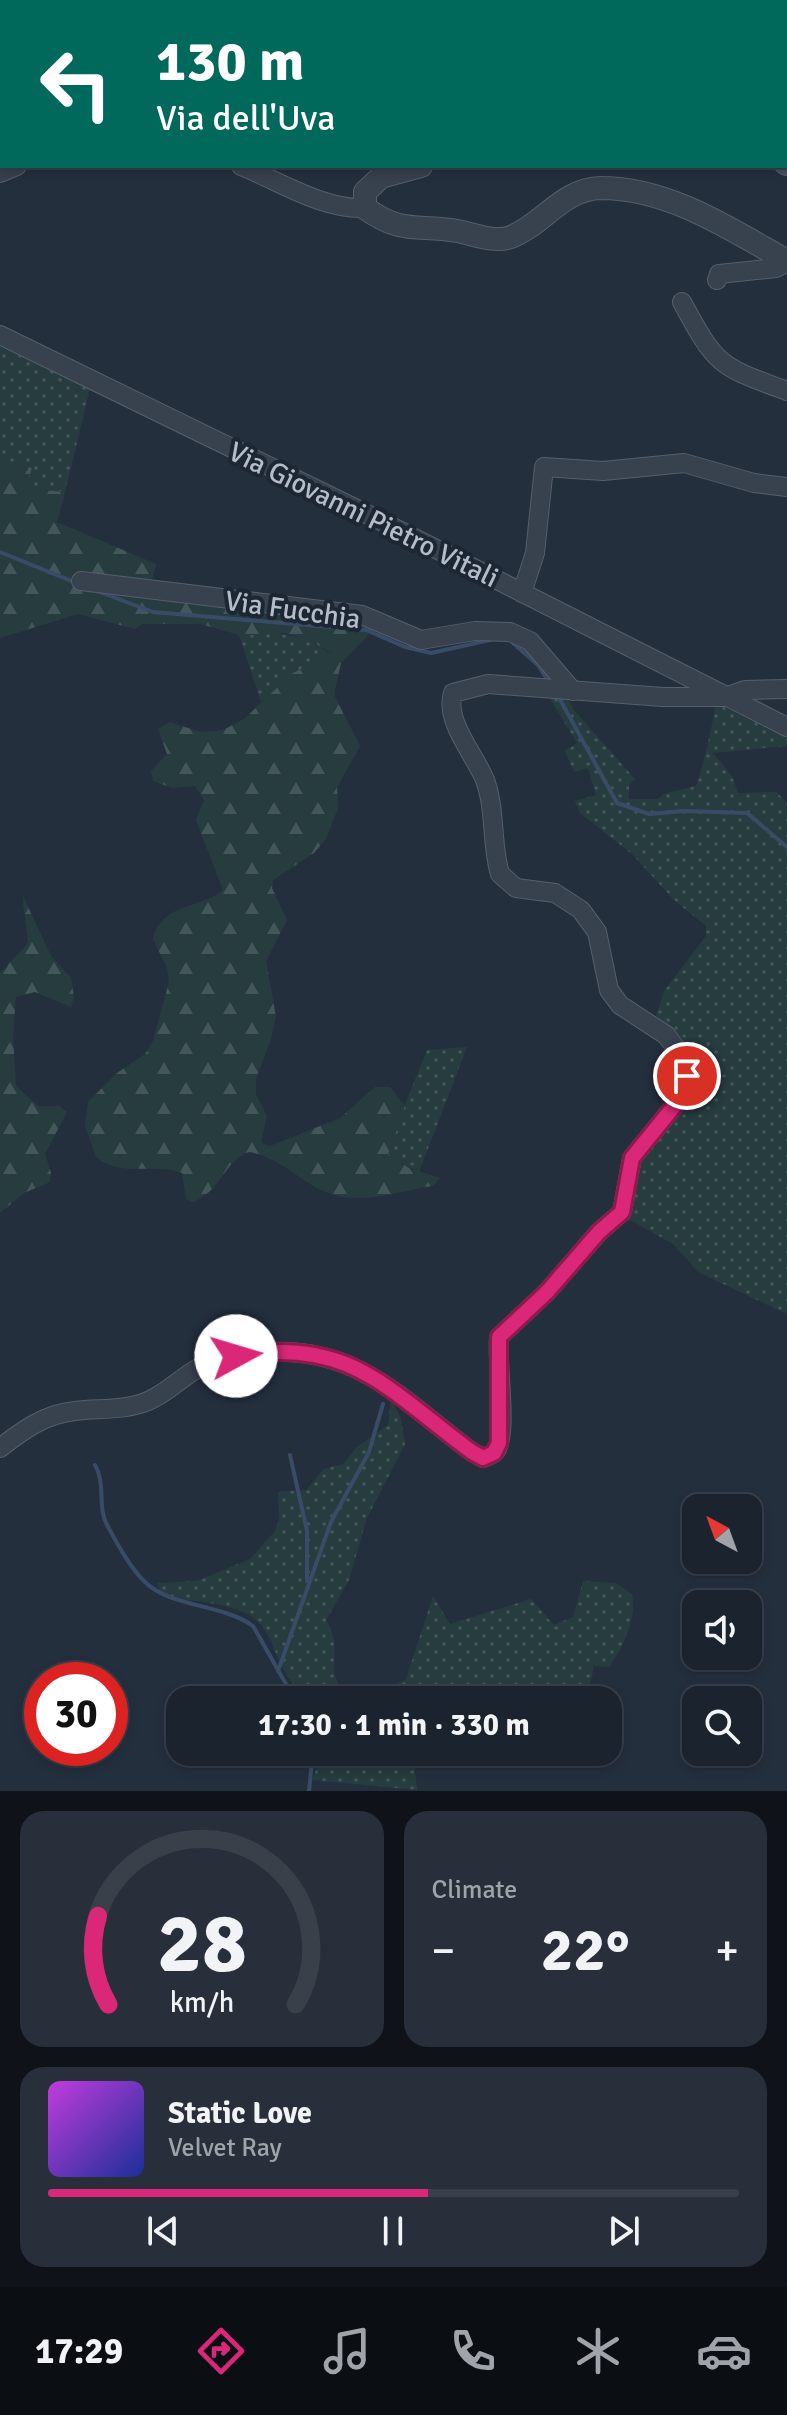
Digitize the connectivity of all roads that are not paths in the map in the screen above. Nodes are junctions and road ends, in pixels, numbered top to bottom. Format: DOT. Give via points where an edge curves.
graph roads {
  1 [pos="245,168"];
  2 [pos="414,168"];
  3 [pos="365,208"];
  4 [pos="787,261"];
  5 [pos="717,280"];
  6 [pos="682,302"];
  7 [pos="0,335"];
  8 [pos="787,391"];
  9 [pos="787,487"];
  10 [pos="81,581"];
  11 [pos="522,593"];
  12 [pos="787,689"];
  13 [pos="570,691"];
  14 [pos="726,697"];
  15 [pos="787,727"];
  16 [pos="0,1448"];
  1 -- 3 [label="street" via="298,192"];
  2 -- 3 [label="street" via="381,177 365,192"];
  3 -- 4 [label="street" via="413,230 453,230 502,239 580,191 618,189 699,210"];
  4 -- 5 [label="street" via="776,268 719,274"];
  6 -- 8 [label="street" via="720,362"];
  7 -- 11 [label="street, Via Giovanni Pietro Vitali"];
  9 -- 11 [label="street" via="684,463 603,471 544,467 535,553"];
  10 -- 13 [label="street, Via Fucchia" via="362,615 421,640 475,631 510,632 530,641"];
  11 -- 14 [label="street, Via Giovanni Pietro Vitali"];
  12 -- 14 [label="street" via="745,690"];
  13 -- 14 [label="street"];
  13 -- 16 [label="street" via="488,684 453,693 450,701 486,782 500,874 516,888 564,896 589,918 609,990 620,1005 666,1035 687,1076 684,1094 632,1158 622,1212 499,1337 499,1443 494,1453 483,1458 472,1452 370,1374 333,1358 297,1351 220,1359 150,1401 53,1415"];
  14 -- 15 [label="street, Via Giovanni Pietro Vitali"];
}
